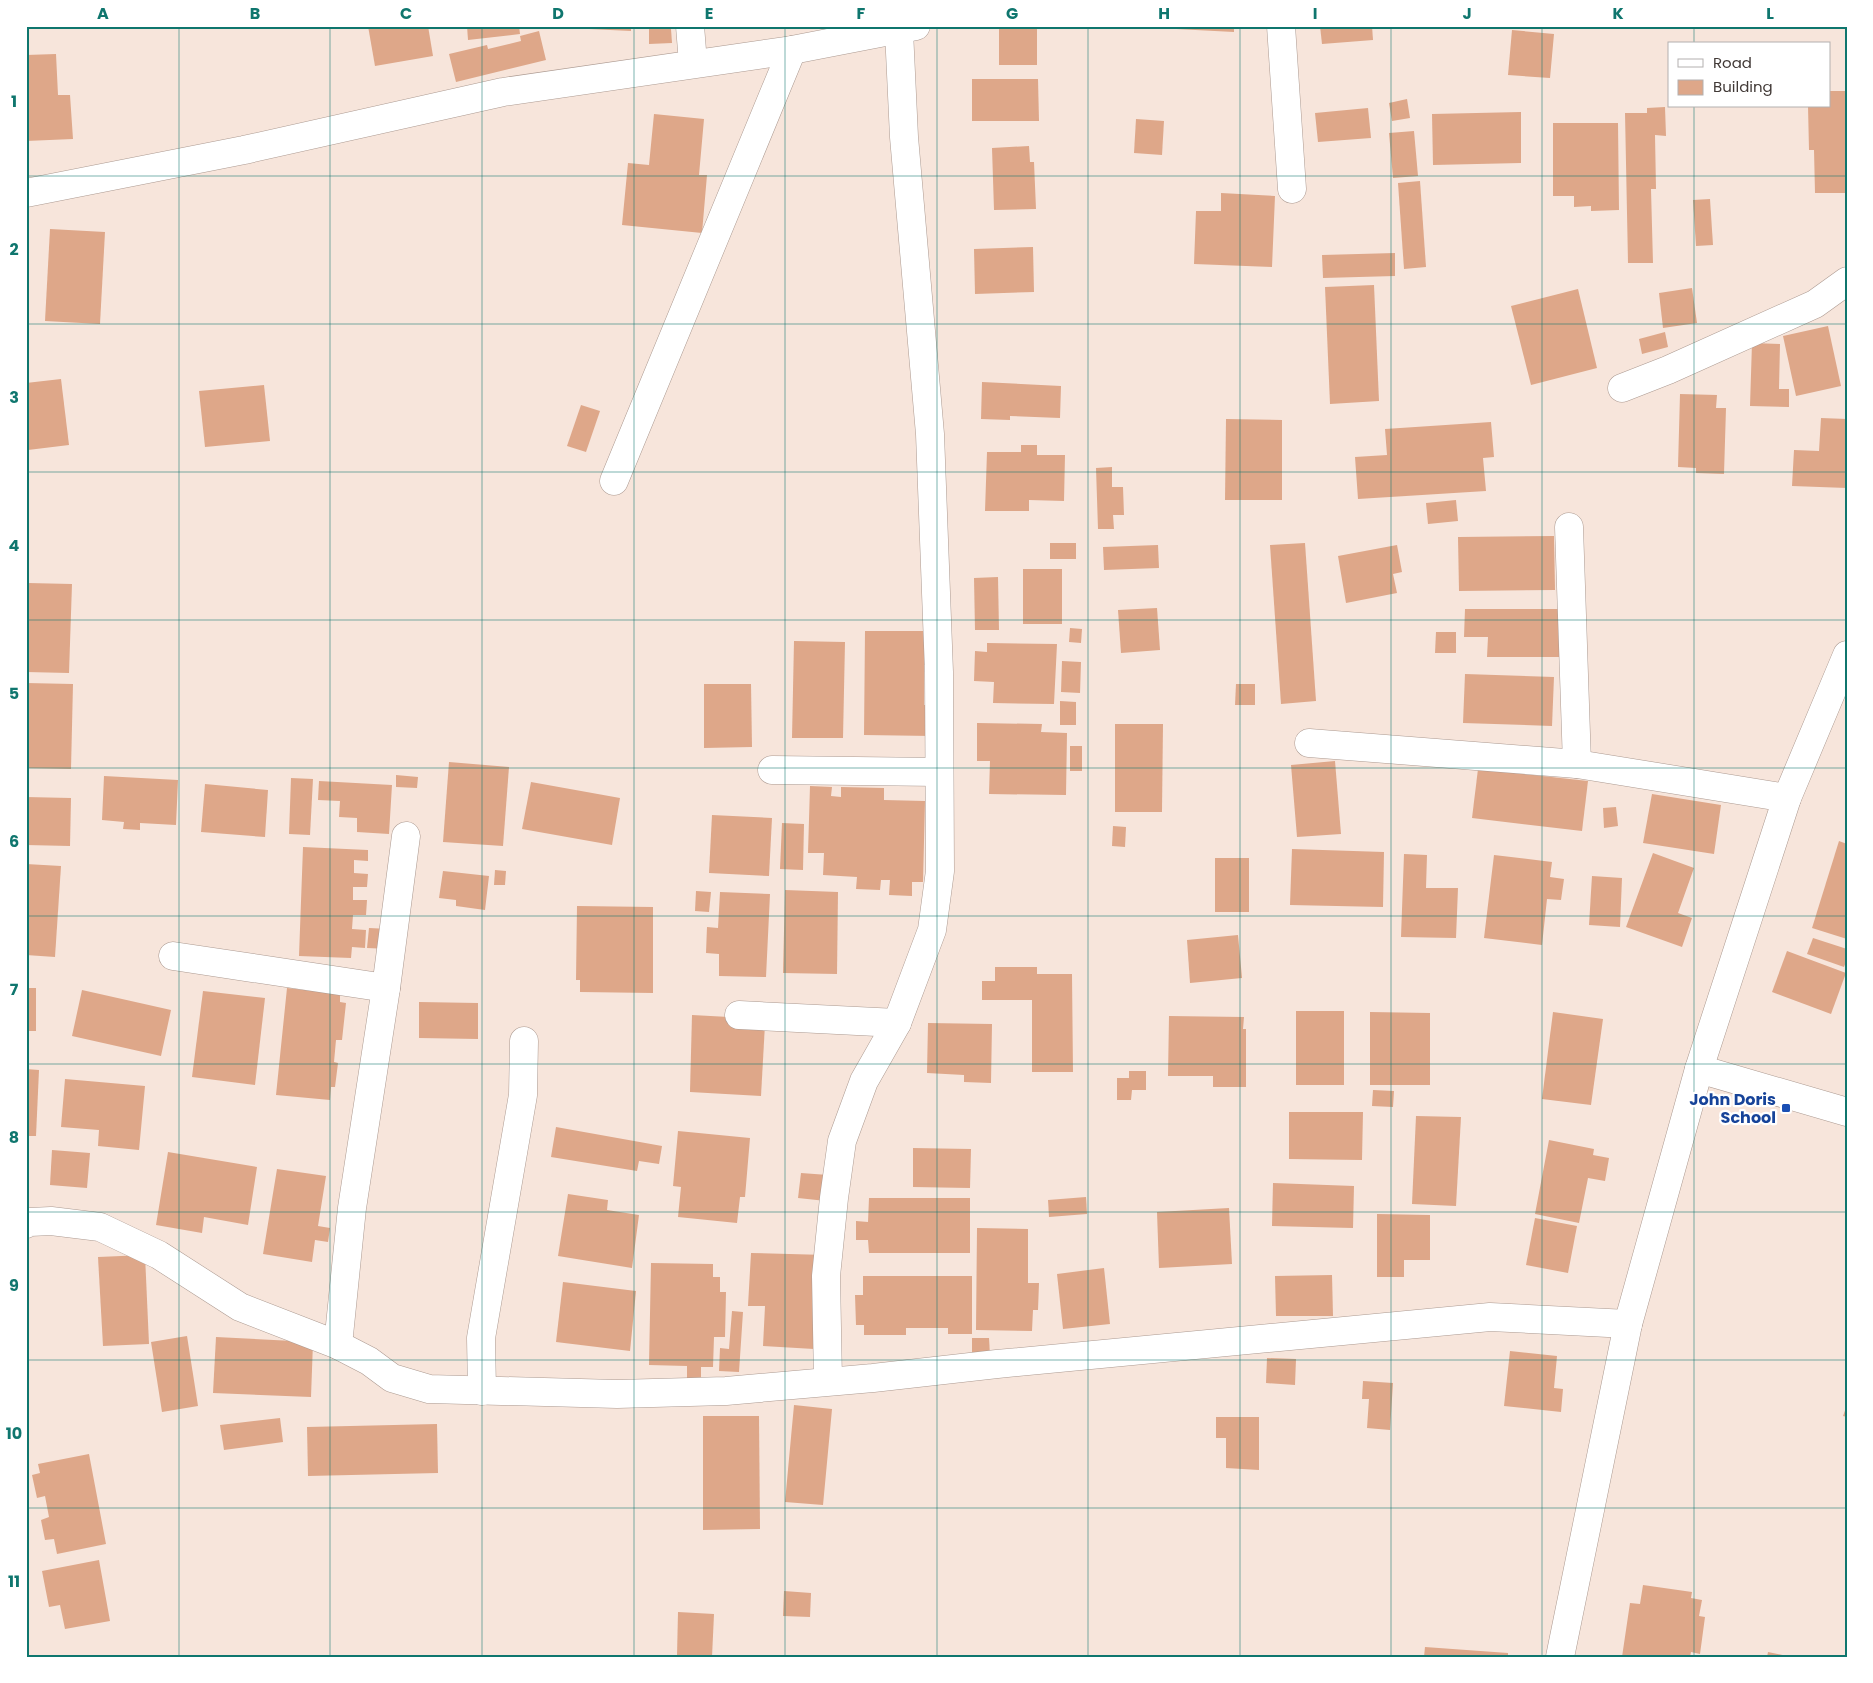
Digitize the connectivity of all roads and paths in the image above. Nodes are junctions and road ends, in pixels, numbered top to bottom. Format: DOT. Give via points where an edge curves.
graph roads {
  1 [pos="690,26"];
  2 [pos="1281,26"];
  3 [pos="908,28"];
  4 [pos="792,50"];
  5 [pos="693,64"];
  6 [pos="1292,188"];
  7 [pos="26,193"];
  8 [pos="1847,281"];
  9 [pos="1622,388"];
  10 [pos="614,481"];
  11 [pos="1568,527"];
  12 [pos="1847,655"];
  13 [pos="1309,743"];
  14 [pos="1577,764"];
  15 [pos="772,770"];
  16 [pos="939,772"];
  17 [pos="1787,798"];
  18 [pos="406,836"];
  19 [pos="174,956"];
  20 [pos="386,988"];
  21 [pos="739,1015"];
  22 [pos="897,1023"];
  23 [pos="524,1041"];
  24 [pos="1699,1069"];
  25 [pos="1847,1112"];
  26 [pos="26,1224"];
  27 [pos="1628,1324"];
  28 [pos="338,1345"];
  29 [pos="828,1381"];
  30 [pos="482,1391"];
  31 [pos="1560,1657"];
  1 -- 5 [label="street"];
  2 -- 6 [label="street"];
  3 -- 4 [label="street"];
  3 -- 16 [label="street" via="904,137 930,434 939,672"];
  4 -- 5 [label="street"];
  4 -- 10 [label="street"];
  5 -- 7 [label="street" via="503,92 244,150"];
  8 -- 9 [label="street" via="1815,304"];
  11 -- 14 [label="street"];
  12 -- 17 [label="street"];
  13 -- 14 [label="street"];
  14 -- 17 [label="street"];
  15 -- 16 [label="street"];
  16 -- 22 [label="street" via="940,871 932,930"];
  17 -- 24 [label="street"];
  18 -- 20 [label="street"];
  19 -- 20 [label="street"];
  20 -- 28 [label="street" via="352,1208"];
  21 -- 22 [label="street"];
  22 -- 29 [label="street" via="864,1081 842,1141 826,1276"];
  23 -- 30 [label="street" via="523,1095 481,1338"];
  24 -- 25 [label="street"];
  24 -- 27 [label="street"];
  26 -- 28 [label="street" via="51,1221 100,1228 159,1255 240,1307"];
  27 -- 29 [label="street" via="1490,1317"];
  27 -- 31 [label="street"];
  28 -- 30 [label="street" via="369,1360 392,1378 429,1389"];
  29 -- 30 [label="street" via="726,1391 627,1394"];
}
